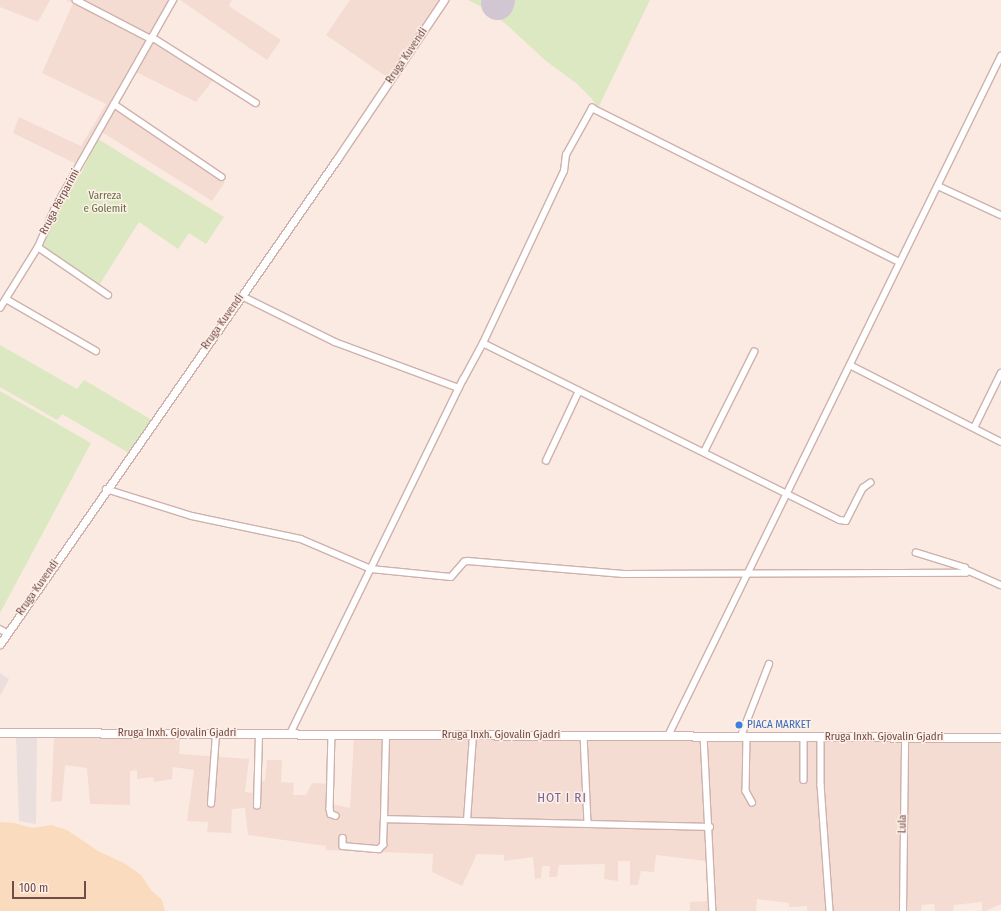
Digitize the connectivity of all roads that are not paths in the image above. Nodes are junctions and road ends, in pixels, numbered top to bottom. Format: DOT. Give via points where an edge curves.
graph roads {
  1 [pos="76,0"];
  2 [pos="173,0"];
  3 [pos="444,0"];
  4 [pos="152,38"];
  5 [pos="1001,56"];
  6 [pos="256,103"];
  7 [pos="114,104"];
  8 [pos="222,177"];
  9 [pos="938,186"];
  10 [pos="1001,215"];
  11 [pos="38,248"];
  12 [pos="900,262"];
  13 [pos="108,295"];
  14 [pos="242,296"];
  15 [pos="2,303"];
  16 [pos="483,343"];
  17 [pos="96,350"];
  18 [pos="754,352"];
  19 [pos="850,365"];
  20 [pos="1001,373"];
  21 [pos="459,388"];
  22 [pos="579,391"];
  23 [pos="974,428"];
  24 [pos="1001,442"];
  25 [pos="704,452"];
  26 [pos="546,461"];
  27 [pos="870,483"];
  28 [pos="106,489"];
  29 [pos="786,493"];
  30 [pos="916,553"];
  31 [pos="371,569"];
  32 [pos="967,570"];
  33 [pos="747,573"];
  34 [pos="1001,585"];
  35 [pos="0,629"];
  36 [pos="7,633"];
  37 [pos="0,644"];
  38 [pos="769,664"];
  39 [pos="0,733"];
  40 [pos="216,734"];
  41 [pos="259,734"];
  42 [pos="290,734"];
  43 [pos="332,734"];
  44 [pos="386,734"];
  45 [pos="473,735"];
  46 [pos="584,736"];
  47 [pos="668,736"];
  48 [pos="704,736"];
  49 [pos="744,736"];
  50 [pos="804,736"];
  51 [pos="821,737"];
  52 [pos="905,737"];
  53 [pos="1001,738"];
  54 [pos="804,780"];
  55 [pos="752,802"];
  56 [pos="211,804"];
  57 [pos="257,806"];
  58 [pos="336,816"];
  59 [pos="384,819"];
  60 [pos="467,821"];
  61 [pos="588,824"];
  62 [pos="710,827"];
  63 [pos="343,838"];
  64 [pos="713,911"];
  65 [pos="830,911"];
  66 [pos="903,911"];
  1 -- 4 [label="street"];
  2 -- 4 [label="street, Rruga Përparimi"];
  3 -- 14 [label="street, Rruga Kuvendi"];
  4 -- 6 [label="street"];
  4 -- 7 [label="street, Rruga Përparimi"];
  5 -- 9 [label="street"];
  7 -- 8 [label="street"];
  7 -- 11 [label="street, Rruga Përparimi" via="55,208"];
  9 -- 10 [label="street"];
  9 -- 12 [label="street"];
  11 -- 13 [label="street"];
  11 -- 15 [label="street, Rruga Përparimi"];
  12 -- 16 [label="street" via="592,108 566,154 564,171"];
  12 -- 19 [label="street"];
  14 -- 21 [label="street" via="335,342"];
  14 -- 28 [label="street, Rruga Kuvendi"];
  15 -- 17 [label="street, Rruga Përparimi"];
  16 -- 21 [label="street"];
  16 -- 22 [label="street"];
  18 -- 25 [label="street"];
  19 -- 23 [label="street"];
  19 -- 29 [label="street"];
  20 -- 23 [label="street"];
  21 -- 31 [label="street"];
  22 -- 25 [label="street"];
  22 -- 26 [label="street"];
  23 -- 24 [label="street"];
  25 -- 29 [label="street"];
  27 -- 29 [label="street" via="863,488 846,521"];
  28 -- 31 [label="street" via="192,516 301,539"];
  28 -- 36 [label="street, Rruga Kuvendi"];
  29 -- 33 [label="street"];
  30 -- 32 [label="street"];
  31 -- 33 [label="street" via="451,577 464,562 468,562 623,574"];
  31 -- 42 [label="street"];
  32 -- 33 [label="street" via="962,574"];
  32 -- 34 [label="street"];
  33 -- 47 [label="street"];
  35 -- 36 [label="street"];
  36 -- 37 [label="street, Rruga Kuvendi"];
  38 -- 49 [label="street"];
  39 -- 40 [label="main road, Rruga Inxh. Gjovalin Gjadri"];
  40 -- 41 [label="main road, Rruga Inxh. Gjovalin Gjadri"];
  40 -- 56 [label="street"];
  41 -- 42 [label="main road, Rruga Inxh. Gjovalin Gjadri"];
  41 -- 57 [label="street"];
  42 -- 43 [label="main road, Rruga Inxh. Gjovalin Gjadri"];
  43 -- 44 [label="main road, Rruga Inxh. Gjovalin Gjadri"];
  43 -- 58 [label="street" via="330,809 331,814"];
  44 -- 45 [label="main road, Rruga Inxh. Gjovalin Gjadri"];
  44 -- 59 [label="street"];
  45 -- 46 [label="main road, Rruga Inxh. Gjovalin Gjadri"];
  45 -- 60 [label="street"];
  46 -- 47 [label="main road, Rruga Inxh. Gjovalin Gjadri"];
  46 -- 61 [label="street"];
  47 -- 48 [label="main road, Rruga Inxh. Gjovalin Gjadri"];
  48 -- 49 [label="main road, Rruga Inxh. Gjovalin Gjadri"];
  48 -- 62 [label="street"];
  49 -- 50 [label="main road, Rruga Inxh. Gjovalin Gjadri"];
  49 -- 55 [label="street" via="746,791"];
  50 -- 51 [label="main road, Rruga Inxh. Gjovalin Gjadri"];
  50 -- 54 [label="street"];
  51 -- 52 [label="main road, Rruga Inxh. Gjovalin Gjadri"];
  51 -- 65 [label="street" via="821,785"];
  52 -- 53 [label="main road, Rruga Inxh. Gjovalin Gjadri"];
  52 -- 66 [label="street, Lula"];
  59 -- 60 [label="street"];
  59 -- 63 [label="street" via="383,845 379,849 343,846"];
  60 -- 61 [label="street"];
  61 -- 62 [label="street"];
  62 -- 64 [label="street"];
}
